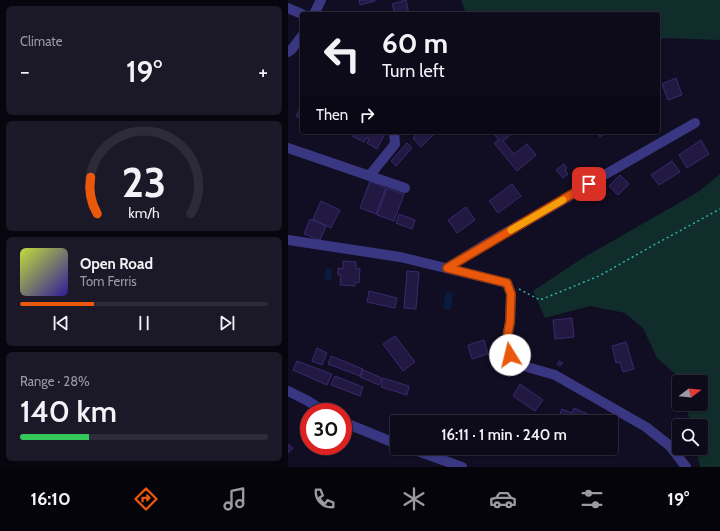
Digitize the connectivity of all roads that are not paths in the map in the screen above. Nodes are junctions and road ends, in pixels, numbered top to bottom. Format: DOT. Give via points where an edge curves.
graph roads {
  1 [pos="321,0"];
  2 [pos="289,11"];
  3 [pos="315,12"];
  4 [pos="300,14"];
  5 [pos="300,39"];
  6 [pos="288,52"];
  7 [pos="695,123"];
  8 [pos="394,134"];
  9 [pos="288,148"];
  10 [pos="370,175"];
  11 [pos="405,188"];
  12 [pos="288,240"];
  13 [pos="447,268"];
  14 [pos="288,391"];
  15 [pos="310,403"];
  16 [pos="352,426"];
  17 [pos="390,441"];
  18 [pos="429,455"];
  19 [pos="462,467"];
  20 [pos="686,467"];
  1 -- 3 [label="street"];
  2 -- 4 [label="street"];
  5 -- 6 [label="street"];
  7 -- 13 [label="street"];
  8 -- 10 [label="street" via="395,144"];
  9 -- 10 [label="street"];
  10 -- 11 [label="street"];
  12 -- 13 [label="street" via="400,257"];
  13 -- 20 [label="street" via="507,283 511,294 506,343 510,355 520,365 555,375 646,427 670,446"];
  14 -- 15 [label="street"];
  16 -- 17 [label="street"];
  18 -- 19 [label="street"];
}
